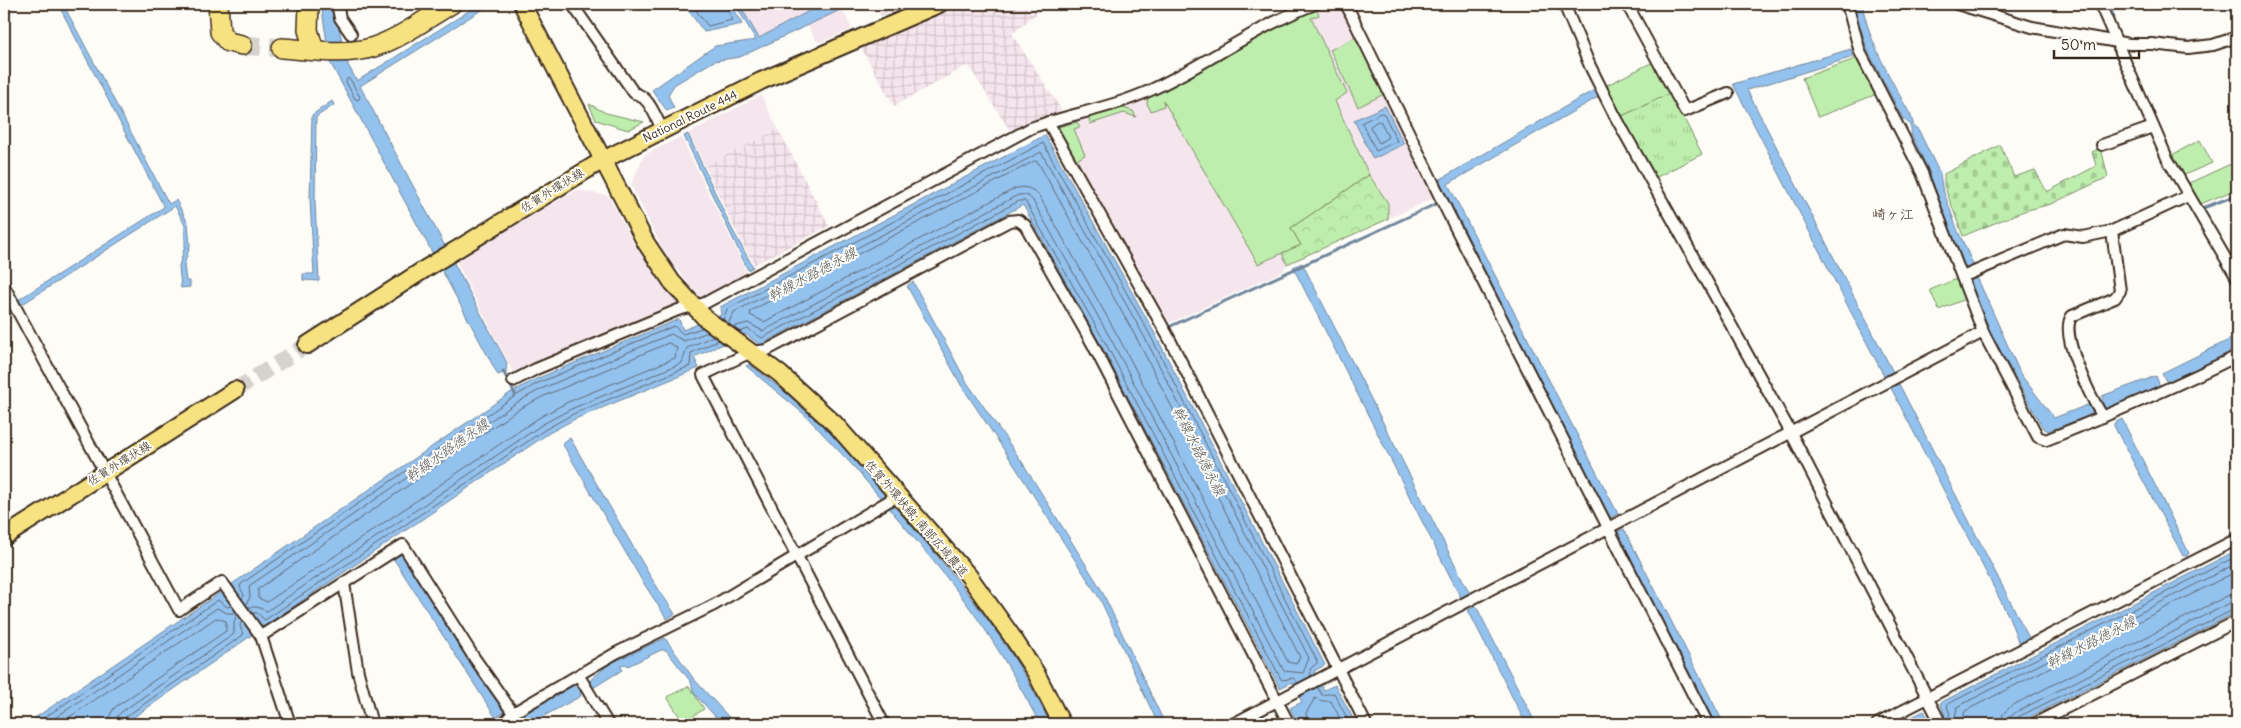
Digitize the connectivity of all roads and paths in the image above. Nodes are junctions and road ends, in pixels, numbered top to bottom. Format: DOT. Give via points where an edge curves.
graph roads {
  1 [pos="218,4"];
  2 [pos="309,4"];
  3 [pos="337,4"];
  4 [pos="451,4"];
  5 [pos="522,4"];
  6 [pos="572,4"];
  7 [pos="937,4"];
  8 [pos="1315,4"];
  9 [pos="1346,4"];
  10 [pos="1564,4"];
  11 [pos="1627,4"];
  12 [pos="1846,4"];
  13 [pos="1957,4"];
  14 [pos="2100,4"];
  15 [pos="2235,4"];
  16 [pos="2237,10"];
  17 [pos="351,34"];
  18 [pos="2237,37"];
  19 [pos="2118,41"];
  20 [pos="242,45"];
  21 [pos="282,48"];
  22 [pos="314,50"];
  23 [pos="1728,93"];
  24 [pos="1048,122"];
  25 [pos="2153,127"];
  26 [pos="662,129"];
  27 [pos="2102,145"];
  28 [pos="602,160"];
  29 [pos="2188,196"];
  30 [pos="2112,231"];
  31 [pos="1962,277"];
  32 [pos="2237,278"];
  33 [pos="4,286"];
  34 [pos="700,312"];
  35 [pos="1982,332"];
  36 [pos="307,345"];
  37 [pos="744,347"];
  38 [pos="2237,356"];
  39 [pos="513,381"];
  40 [pos="235,390"];
  41 [pos="2103,417"];
  42 [pos="1791,433"];
  43 [pos="104,473"];
  44 [pos="897,496"];
  45 [pos="1608,527"];
  46 [pos="4,536"];
  47 [pos="2237,539"];
  48 [pos="797,556"];
  49 [pos="344,583"];
  50 [pos="2237,621"];
  51 [pos="261,636"];
  52 [pos="1338,670"];
  53 [pos="583,683"];
  54 [pos="1927,698"];
  55 [pos="1277,701"];
  56 [pos="513,713"];
  57 [pos="1938,720"];
  58 [pos="290,724"];
  59 [pos="372,724"];
  60 [pos="503,724"];
  61 [pos="608,724"];
  62 [pos="884,724"];
  63 [pos="1062,724"];
  64 [pos="1234,724"];
  65 [pos="1289,724"];
  66 [pos="1366,724"];
  67 [pos="1708,724"];
  68 [pos="1877,724"];
  69 [pos="2034,724"];
  1 -- 20 [label="highway" via="220,32 228,42"];
  2 -- 22 [label="highway" via="308,30"];
  3 -- 17 [label="street" via="340,18"];
  4 -- 22 [label="highway" via="373,47"];
  5 -- 28 [label="main road"];
  6 -- 26 [label="street" via="634,93 647,101"];
  7 -- 26 [label="main road, National Route 444" via="761,81"];
  8 -- 24 [label="street" via="1267,26 1149,91 1067,119"];
  9 -- 45 [label="street"];
  10 -- 42 [label="street" via="1614,114"];
  11 -- 23 [label="street" via="1685,111"];
  12 -- 31 [label="street" via="1860,52 1922,173"];
  13 -- 19 [label="street" via="2032,28"];
  14 -- 19 [label="street"];
  15 -- 16 [label="street"];
  18 -- 19 [label="street" via="2188,48"];
  19 -- 25 [label="street"];
  21 -- 22 [label="highway"];
  24 -- 34 [label="street" via="1031,128 705,302"];
  24 -- 52 [label="street" via="1169,338"];
  25 -- 27 [label="street"];
  25 -- 29 [label="street"];
  26 -- 28 [label="main road, National Route 444"];
  28 -- 34 [label="main road" via="646,243 672,282"];
  28 -- 36 [label="main road, 佐賀外環状線"];
  29 -- 30 [label="street"];
  29 -- 32 [label="street"];
  30 -- 31 [label="street" via="2083,237 2064,234"];
  30 -- 41 [label="street" via="2120,291 2115,298 2069,320 2070,339 2083,380"];
  31 -- 35 [label="street"];
  33 -- 43 [label="street"];
  34 -- 37 [label="main road"];
  34 -- 39 [label="street" via="678,310"];
  35 -- 41 [label="street" via="2038,437 2046,440"];
  35 -- 42 [label="street"];
  37 -- 44 [label="main road, 佐賀外環状線; 南部広域農道" via="780,374 835,424"];
  37 -- 48 [label="street" via="703,375"];
  37 -- 55 [label="street" via="767,350 1010,221 1018,220 1025,225 1092,343"];
  38 -- 41 [label="street"];
  40 -- 43 [label="main road, 佐賀外環状線"];
  42 -- 45 [label="street"];
  42 -- 54 [label="street"];
  43 -- 46 [label="main road, 佐賀外環状線"];
  43 -- 51 [label="street" via="179,610 222,582"];
  44 -- 48 [label="street"];
  44 -- 63 [label="main road, 佐賀外環状線; 南部広域農道" via="968,574 1036,673"];
  45 -- 52 [label="street"];
  45 -- 67 [label="street"];
  47 -- 54 [label="street"];
  48 -- 53 [label="street" via="714,605 616,653"];
  48 -- 62 [label="street"];
  49 -- 51 [label="street"];
  49 -- 56 [label="street" via="403,544"];
  49 -- 59 [label="street" via="358,672"];
  50 -- 69 [label="street"];
  51 -- 58 [label="street"];
  52 -- 55 [label="street"];
  52 -- 66 [label="street"];
  53 -- 56 [label="street"];
  53 -- 61 [label="street"];
  54 -- 57 [label="street"];
  54 -- 68 [label="street"];
  55 -- 64 [label="street"];
  55 -- 65 [label="street"];
  56 -- 60 [label="street"];
}
